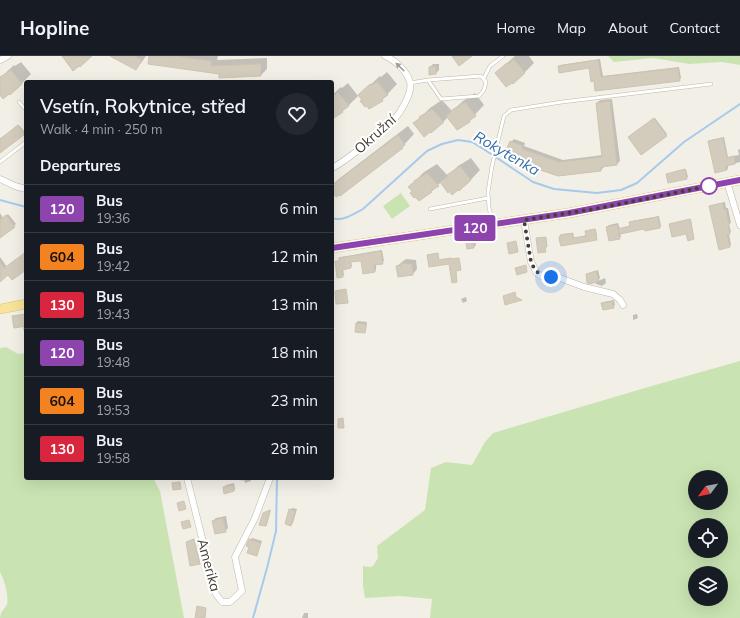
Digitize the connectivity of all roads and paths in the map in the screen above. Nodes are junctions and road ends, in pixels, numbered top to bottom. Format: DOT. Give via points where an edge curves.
graph roads {
  1 [pos="8,56"];
  2 [pos="385,56"];
  3 [pos="503,56"];
  4 [pos="0,60"];
  5 [pos="484,78"];
  6 [pos="428,80"];
  7 [pos="410,83"];
  8 [pos="711,84"];
  9 [pos="19,102"];
  10 [pos="24,108"];
  11 [pos="24,144"];
  12 [pos="0,162"];
  13 [pos="334,167"];
  14 [pos="0,179"];
  15 [pos="740,180"];
  16 [pos="727,182"];
  17 [pos="24,188"];
  18 [pos="488,198"];
  19 [pos="430,209"];
  20 [pos="524,220"];
  21 [pos="494,224"];
  22 [pos="740,226"];
  23 [pos="334,248"];
  24 [pos="24,304"];
  25 [pos="623,305"];
  26 [pos="0,309"];
  27 [pos="188,480"];
  28 [pos="269,480"];
  1 -- 4 [label="street"];
  7 -- 2 [label="street, one-way" via="404,71"];
  3 -- 5 [label="lane" via="490,66"];
  5 -- 6 [label="lane" via="481,76"];
  5 -- 6 [label="lane" via="484,90 479,96 441,99"];
  6 -- 7 [label="lane"];
  7 -- 13 [label="street, Okružní" via="406,103 394,121"];
  8 -- 18 [label="lane" via="511,110 504,116 492,164"];
  9 -- 10 [label="lane"];
  11 -- 12 [label="lane"];
  14 -- 17 [label="street"];
  15 -- 16 [label="main road"];
  16 -- 20 [label="main road" via="600,208"];
  16 -- 22 [label="street"];
  18 -- 19 [label="lane"];
  18 -- 21 [label="lane"];
  20 -- 21 [label="main road"];
  20 -- 25 [label="street" via="531,262 537,273 614,294"];
  21 -- 23 [label="main road"];
  24 -- 26 [label="main road"];
  27 -- 28 [label="street, Amerika" via="216,594 222,602 230,602 242,591 235,557 255,518"];
}
